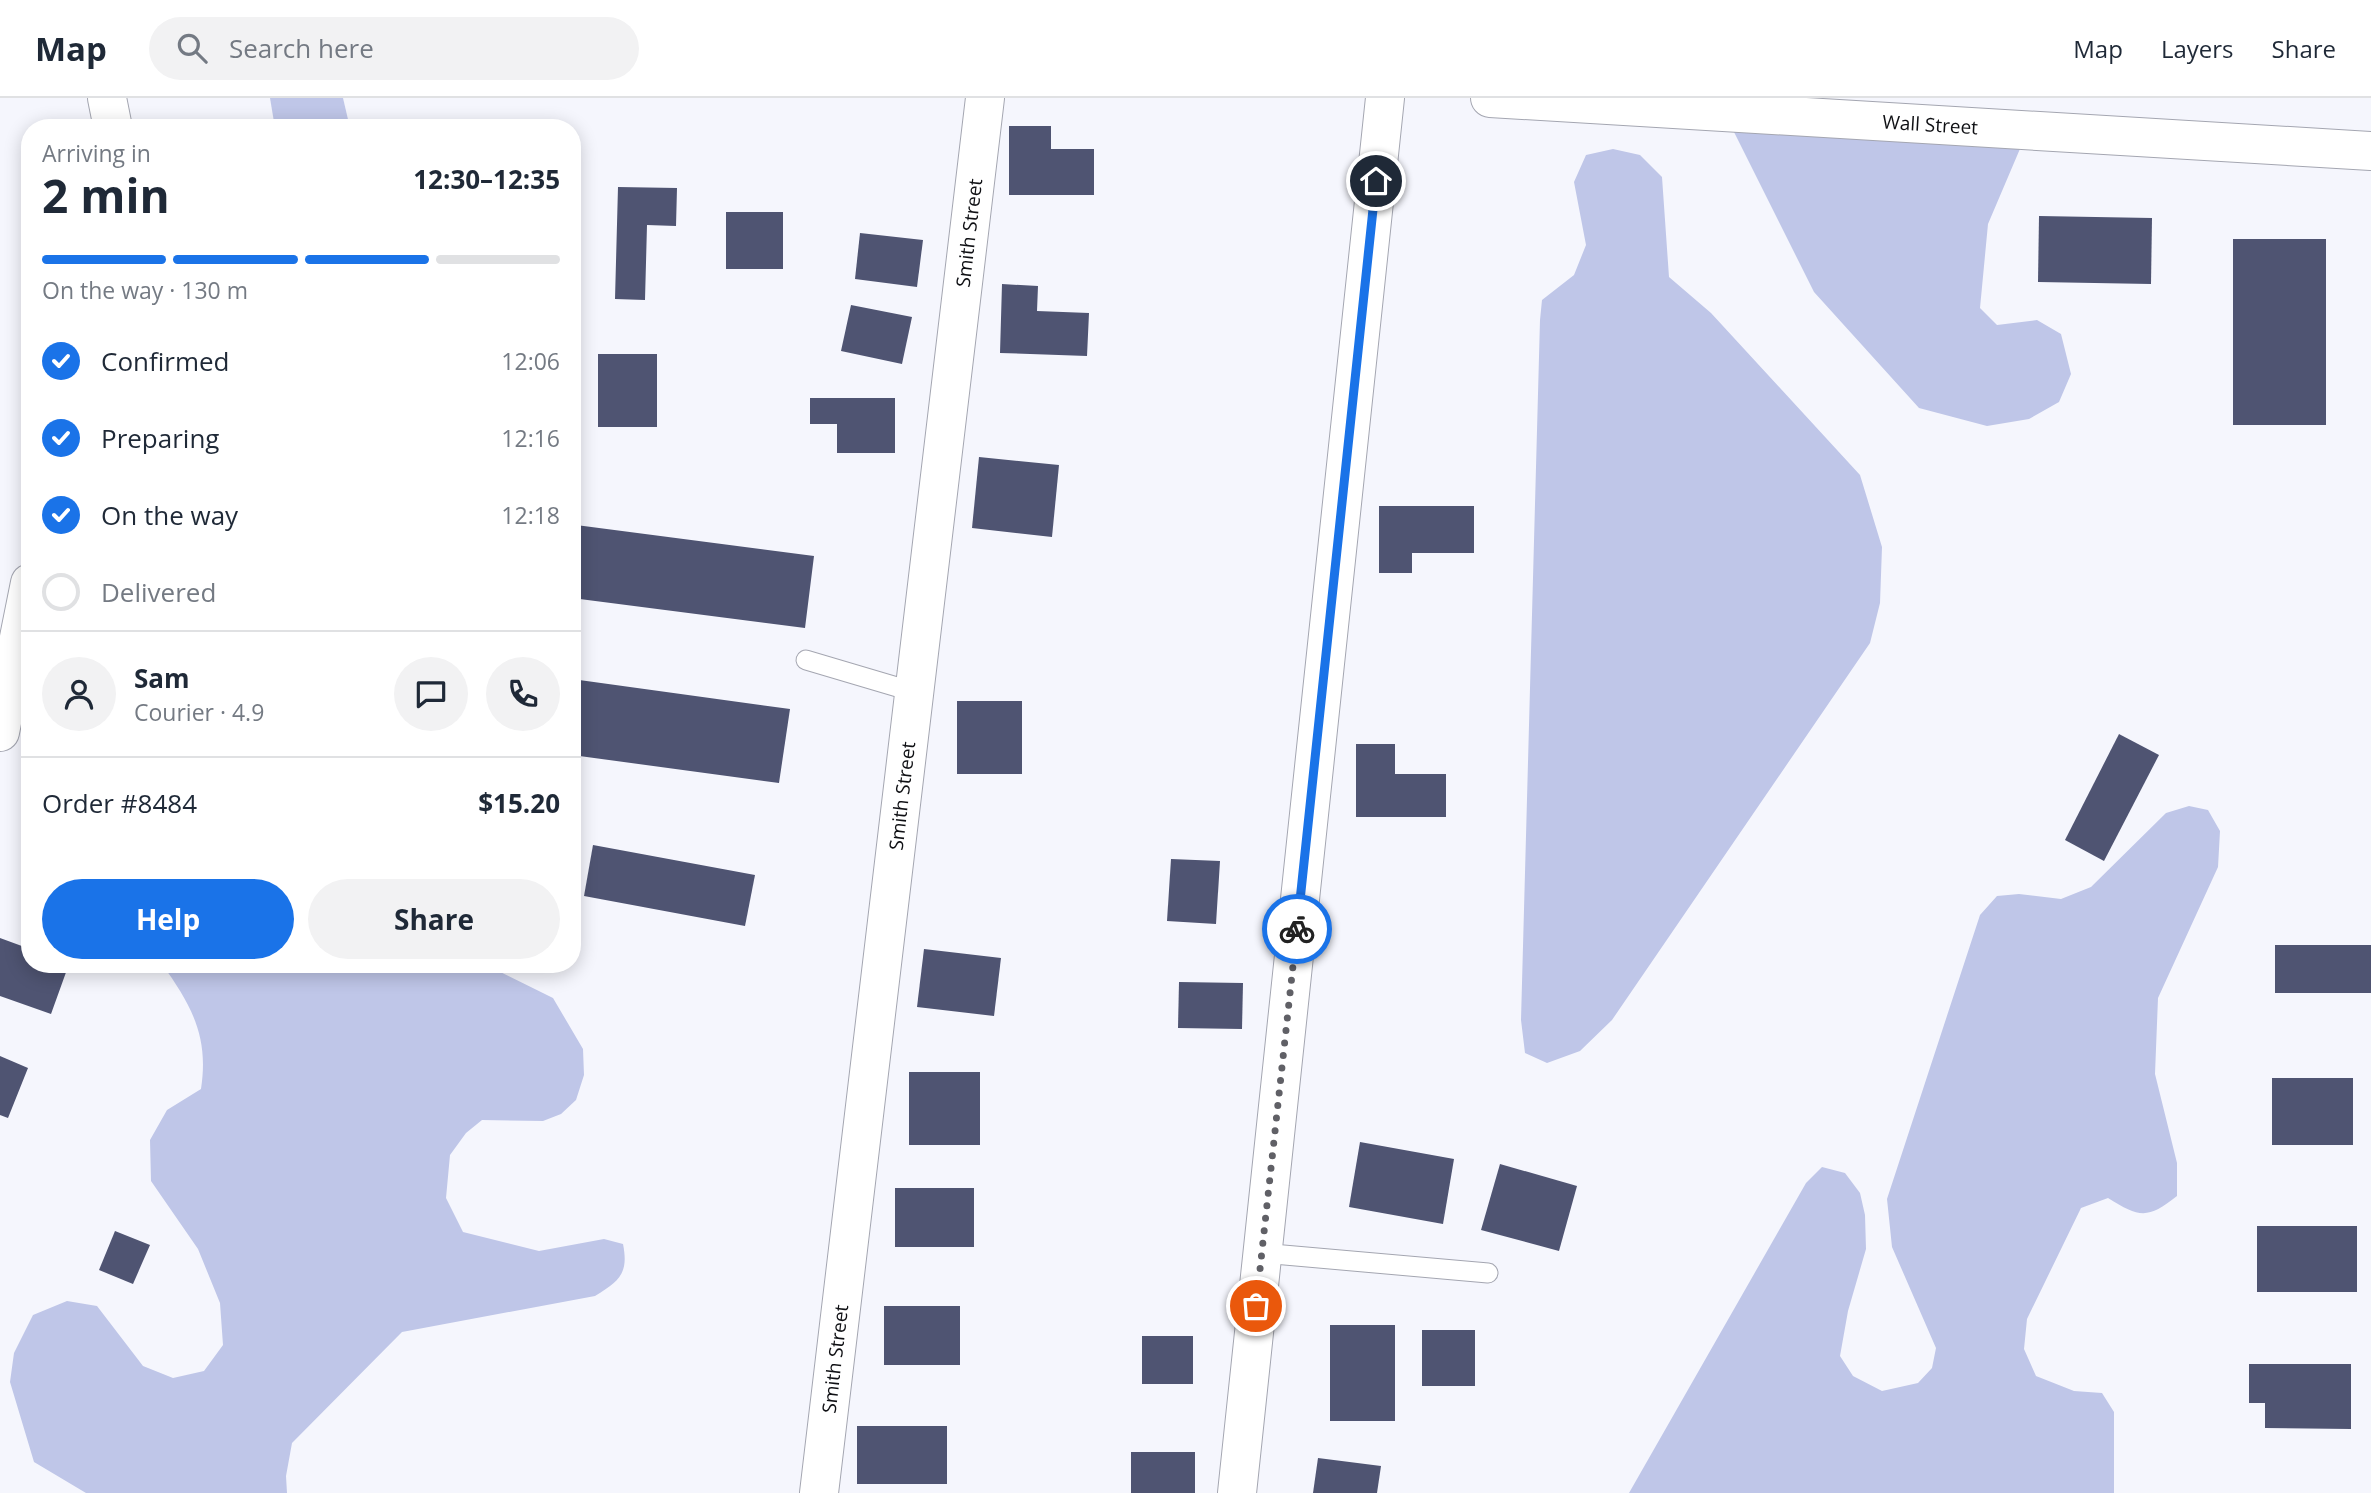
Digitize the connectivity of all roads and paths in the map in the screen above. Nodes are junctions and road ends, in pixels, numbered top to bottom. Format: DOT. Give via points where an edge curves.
graph roads {
  1 [pos="107,98"];
  2 [pos="985,98"];
  3 [pos="1385,98"];
  4 [pos="1490,98"];
  5 [pos="111,119"];
  6 [pos="2371,152"];
  7 [pos="21,628"];
  8 [pos="806,660"];
  9 [pos="914,692"];
  10 [pos="0,732"];
  11 [pos="1262,1252"];
  12 [pos="1488,1273"];
  13 [pos="819,1493"];
  14 [pos="1237,1493"];
  1 -- 5 [label="street"];
  2 -- 9 [label="street, Smith Street"];
  3 -- 11 [label="street"];
  4 -- 6 [label="street, Wall Street"];
  7 -- 10 [label="street"];
  8 -- 9 [label="lane"];
  9 -- 13 [label="street, Smith Street"];
  11 -- 12 [label="lane"];
  11 -- 14 [label="street"];
}
